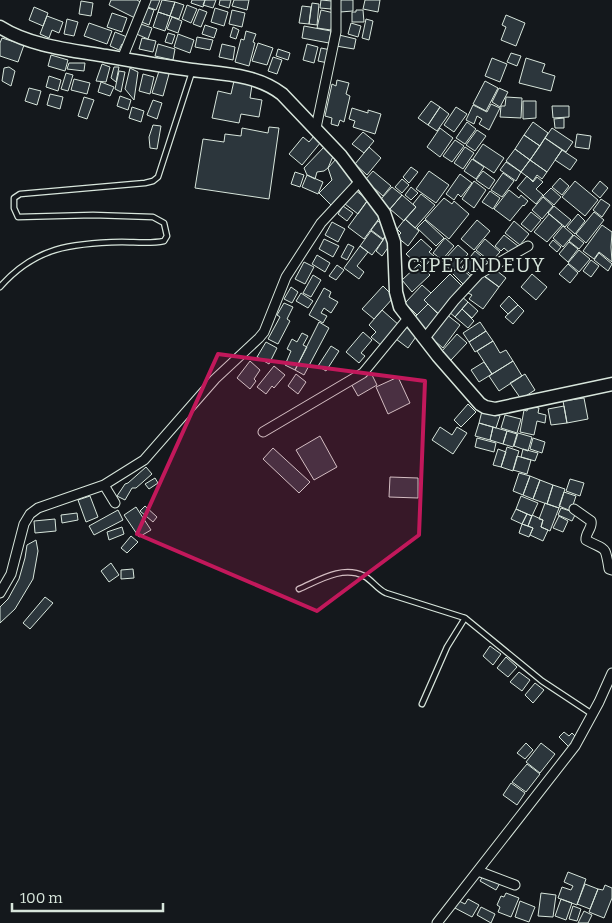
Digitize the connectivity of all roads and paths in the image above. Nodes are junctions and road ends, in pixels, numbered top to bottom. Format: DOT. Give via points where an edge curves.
graph roads {
  1 [pos="146,0"];
  2 [pos="336,0"];
  3 [pos="0,27"];
  4 [pos="122,59"];
  5 [pos="192,70"];
  6 [pos="316,128"];
  7 [pos="360,180"];
  8 [pos="528,246"];
  9 [pos="0,286"];
  10 [pos="409,317"];
  11 [pos="425,338"];
  12 [pos="612,384"];
  13 [pos="263,432"];
  14 [pos="104,486"];
  15 [pos="115,503"];
  16 [pos="574,509"];
  17 [pos="612,570"];
  18 [pos="299,589"];
  19 [pos="0,594"];
  20 [pos="465,618"];
  21 [pos="612,673"];
  22 [pos="422,704"];
  23 [pos="593,714"];
  24 [pos="478,871"];
  25 [pos="515,885"];
  26 [pos="437,923"];
  1 -- 4 [label="street"];
  2 -- 6 [label="street" via="336,32"];
  3 -- 4 [label="street" via="28,40"];
  4 -- 5 [label="street"];
  5 -- 6 [label="street" via="251,79 272,86"];
  5 -- 9 [label="lane" via="158,177 153,181 20,194 14,198 18,217 153,217 164,223 167,236 164,240 62,247 25,262"];
  6 -- 7 [label="street"];
  7 -- 10 [label="street" via="390,226 394,242 396,292 400,307"];
  7 -- 14 [label="street" via="322,223 286,278 259,338 215,379 144,460"];
  8 -- 11 [label="street" via="479,274"];
  10 -- 11 [label="street"];
  10 -- 13 [label="street" via="363,373"];
  11 -- 12 [label="street" via="480,404 488,408"];
  14 -- 15 [label="street"];
  14 -- 19 [label="street" via="38,508 30,514 24,524 11,574"];
  16 -- 17 [label="street" via="591,521 586,540 604,548"];
  18 -- 20 [label="lane" via="333,574 354,572 366,576 386,593"];
  20 -- 22 [label="lane" via="447,647"];
  20 -- 23 [label="lane" via="542,681"];
  21 -- 23 [label="street"];
  23 -- 24 [label="street" via="575,746"];
  24 -- 25 [label="street"];
  24 -- 26 [label="street"];
}
